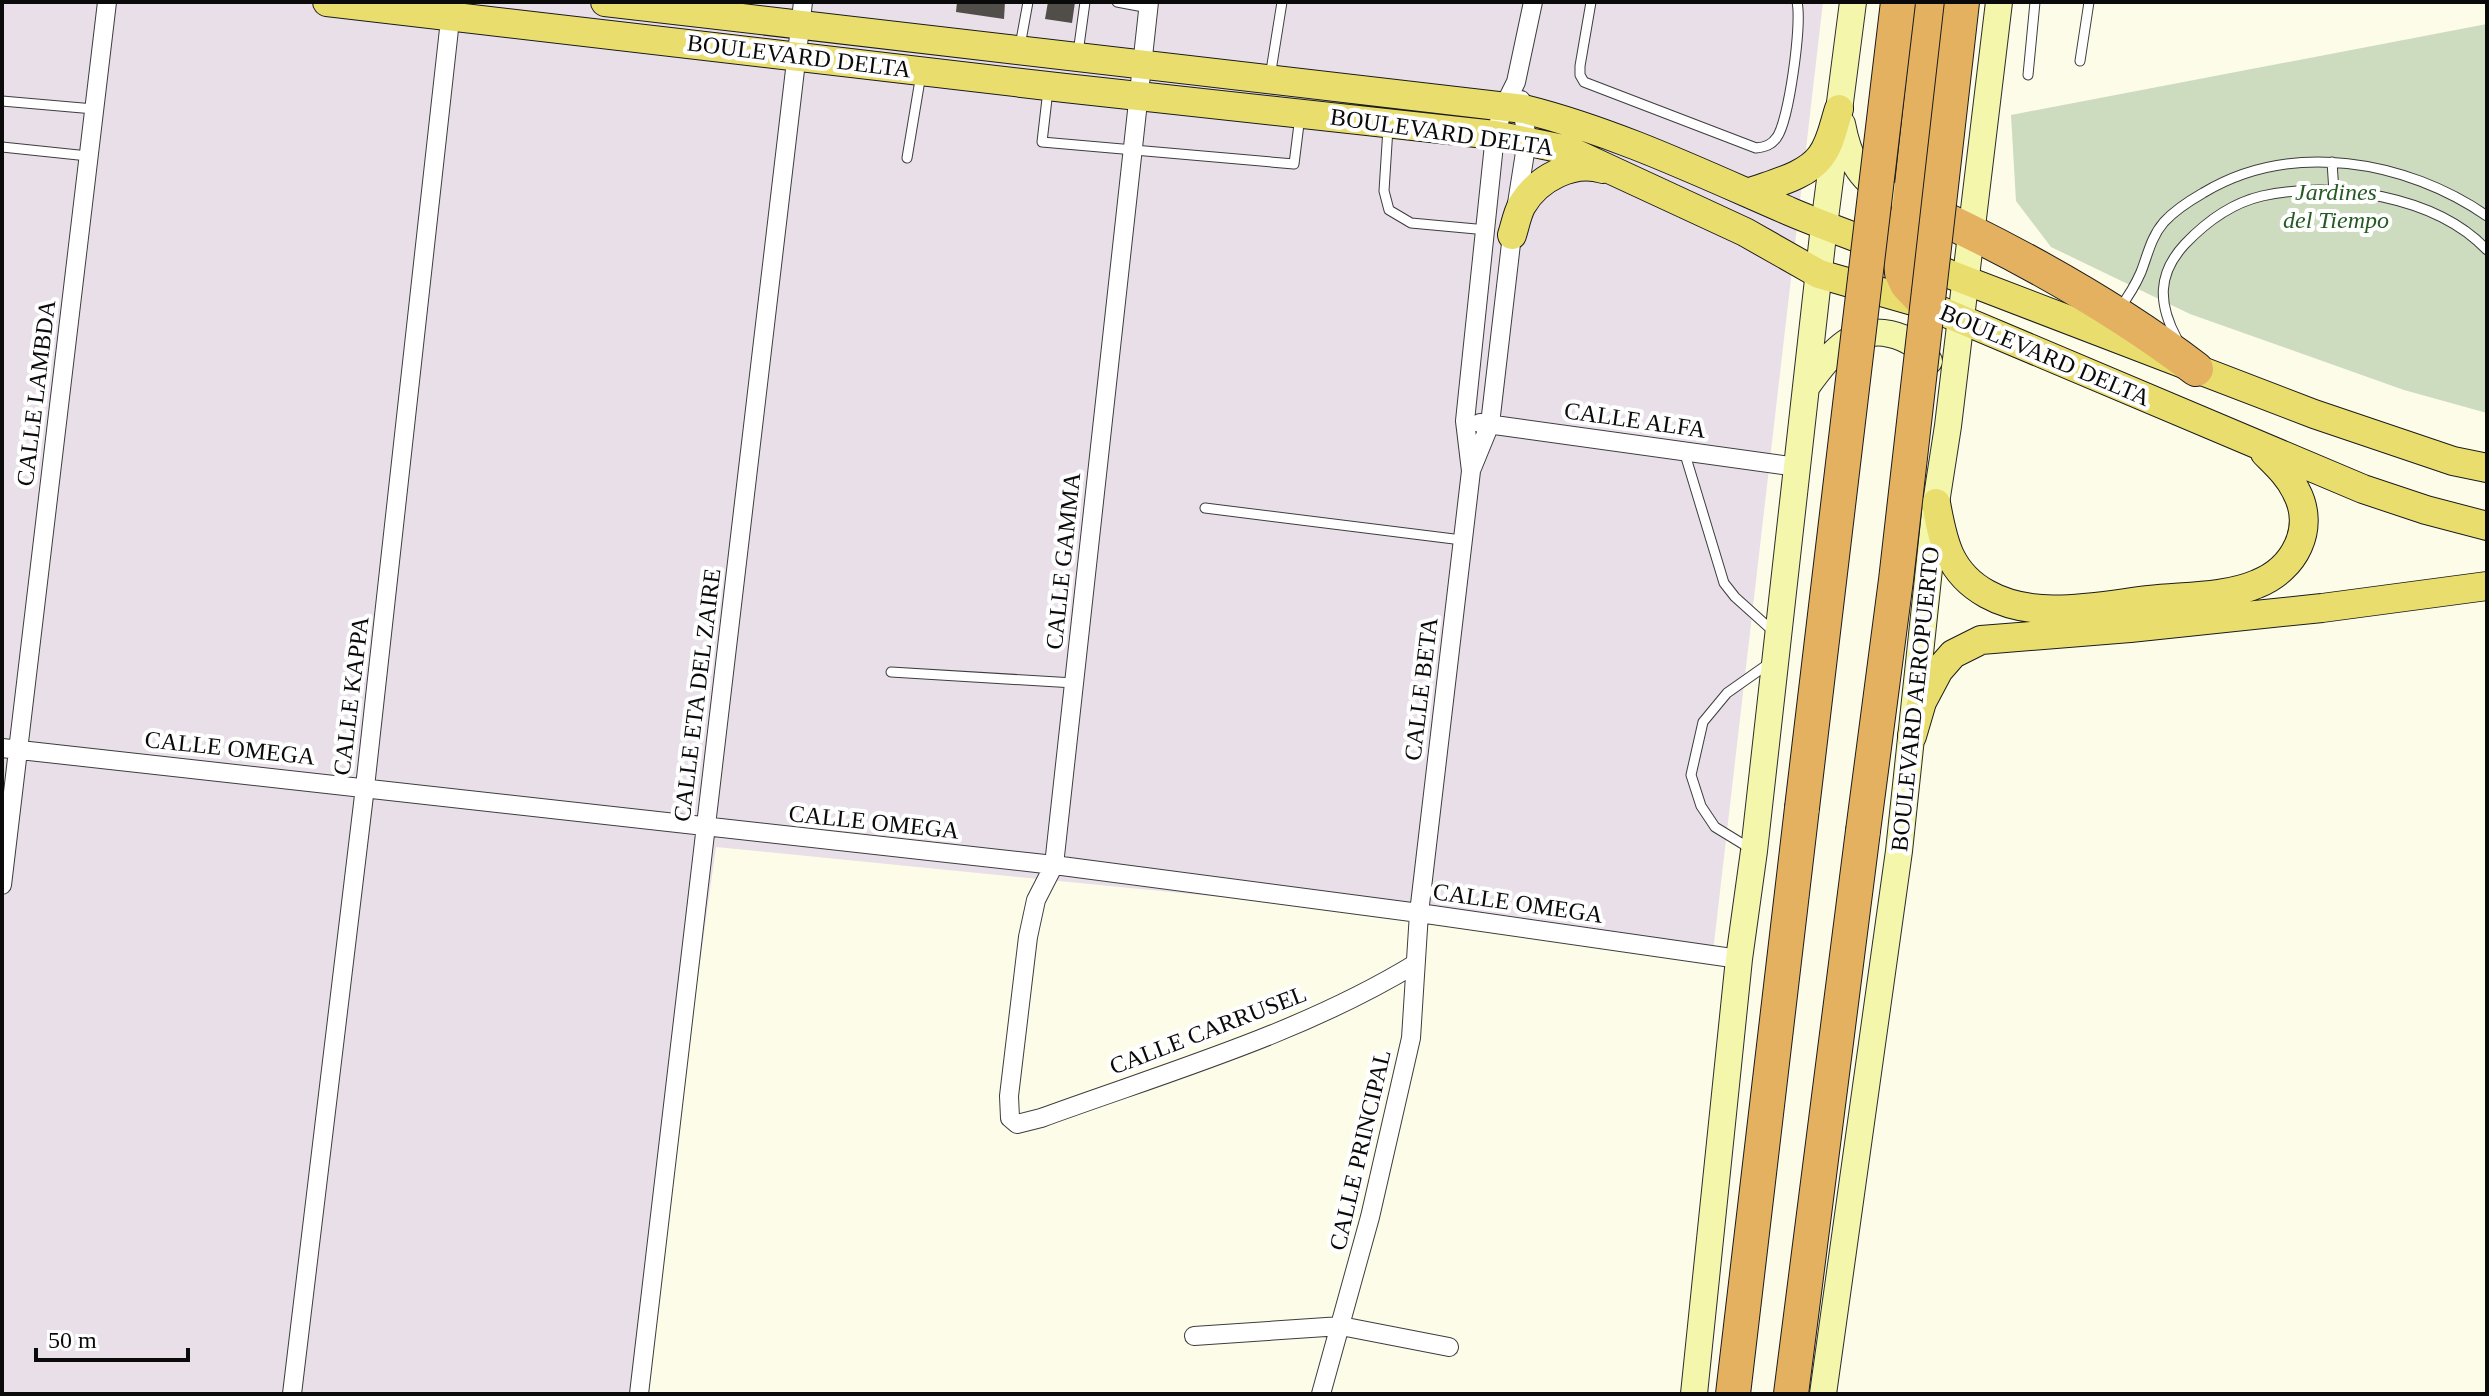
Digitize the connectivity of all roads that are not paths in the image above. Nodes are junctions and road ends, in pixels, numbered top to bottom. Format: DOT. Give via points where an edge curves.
graph roads {
  1 [pos="107,2"];
  2 [pos="327,2"];
  3 [pos="605,2"];
  4 [pos="1028,2"];
  5 [pos="1085,2"];
  6 [pos="1117,2"];
  7 [pos="1282,2"];
  8 [pos="1533,2"];
  9 [pos="1591,2"];
  10 [pos="1797,2"];
  11 [pos="1853,2"];
  12 [pos="1898,2"];
  13 [pos="1932,2"];
  14 [pos="1962,2"];
  15 [pos="1999,2"];
  16 [pos="2035,2"];
  17 [pos="2089,2"];
  18 [pos="1149,5"];
  19 [pos="452,9"];
  20 [pos="802,13"];
  21 [pos="1019,49"];
  22 [pos="798,56"];
  23 [pos="1077,56"];
  24 [pos="2080,61"];
  25 [pos="1141,65"];
  26 [pos="922,71"];
  27 [pos="2028,75"];
  28 [pos="1270,80"];
  29 [pos="1048,86"];
  30 [pos="1138,95"];
  31 [pos="1515,99"];
  32 [pos="2,101"];
  33 [pos="94,109"];
  34 [pos="1839,109"];
  35 [pos="1301,113"];
  36 [pos="1388,124"];
  37 [pos="1495,135"];
  38 [pos="1527,140"];
  39 [pos="2,147"];
  40 [pos="1132,150"];
  41 [pos="88,156"];
  42 [pos="907,158"];
  43 [pos="2332,162"];
  44 [pos="1977,173"];
  45 [pos="1620,174"];
  46 [pos="2334,192"];
  47 [pos="1748,193"];
  48 [pos="1910,203"];
  49 [pos="2487,216"];
  50 [pos="1824,226"];
  51 [pos="1970,230"];
  52 [pos="1500,232"];
  53 [pos="2487,250"];
  54 [pos="1900,252"];
  55 [pos="1819,274"];
  56 [pos="1965,280"];
  57 [pos="1927,305"];
  58 [pos="1960,318"];
  59 [pos="2108,323"];
  60 [pos="2196,369"];
  61 [pos="1807,386"];
  62 [pos="1465,421"];
  63 [pos="1490,424"];
  64 [pos="1948,426"];
  65 [pos="2256,445"];
  66 [pos="1684,451"];
  67 [pos="1797,467"];
  68 [pos="2487,468"];
  69 [pos="1471,471"];
  70 [pos="1936,503"];
  71 [pos="1205,508"];
  72 [pos="2487,526"];
  73 [pos="1462,540"];
  74 [pos="2487,586"];
  75 [pos="1776,648"];
  76 [pos="891,672"];
  77 [pos="1074,683"];
  78 [pos="1912,736"];
  79 [pos="9,749"];
  80 [pos="365,787"];
  81 [pos="7,804"];
  82 [pos="706,828"];
  83 [pos="1754,851"];
  84 [pos="1054,865"];
  85 [pos="2,885"];
  86 [pos="1419,913"];
  87 [pos="1739,959"];
  88 [pos="1415,964"];
  89 [pos="1011,1121"];
  90 [pos="1341,1326"];
  91 [pos="1194,1336"];
  92 [pos="1449,1347"];
  93 [pos="292,1394"];
  94 [pos="639,1394"];
  95 [pos="1321,1394"];
  96 [pos="1694,1394"];
  97 [pos="1733,1394"];
  98 [pos="1791,1394"];
  99 [pos="1823,1394"];
  1 -- 33 [label="street, CALLE LAMBDA"];
  2 -- 19 [label="main road, BOULEVARD DELTA"];
  3 -- 20 [label="main road, BOULEVARD DELTA"];
  4 -- 21 [label="lane"];
  5 -- 23 [label="lane"];
  6 -- 18 [label="lane"];
  7 -- 28 [label="lane"];
  8 -- 31 [label="street, CALLE BETA"];
  9 -- 10 [label="lane" via="1580,66 1584,82 1756,148 1773,143 1786,116"];
  11 -- 34 [label="street"];
  12 -- 97 [label="highway, bridge"];
  13 -- 48 [label="highway"];
  14 -- 98 [label="highway, BOULEVARD AEROPUERTO, bridge" via="1896,580"];
  15 -- 44 [label="street, BOULEVARD AEROPUERTO"];
  16 -- 27 [label="lane"];
  17 -- 24 [label="lane"];
  18 -- 25 [label="street, CALLE GAMMA"];
  19 -- 22 [label="main road, BOULEVARD DELTA"];
  19 -- 80 [label="street, CALLE KAPPA"];
  20 -- 21 [label="main road, BOULEVARD DELTA"];
  20 -- 22 [label="street, CALLE ETA DEL ZAIRE"];
  21 -- 23 [label="main road, BOULEVARD DELTA"];
  22 -- 26 [label="main road, BOULEVARD DELTA"];
  22 -- 82 [label="street, CALLE ETA DEL ZAIRE"];
  23 -- 25 [label="main road, BOULEVARD DELTA"];
  25 -- 28 [label="main road, BOULEVARD DELTA"];
  25 -- 30 [label="street, CALLE GAMMA"];
  26 -- 29 [label="main road, BOULEVARD DELTA"];
  26 -- 42 [label="lane"];
  28 -- 31 [label="main road, BOULEVARD DELTA"];
  29 -- 30 [label="main road, BOULEVARD DELTA"];
  29 -- 40 [label="lane" via="1042,142"];
  30 -- 35 [label="main road, BOULEVARD DELTA"];
  30 -- 40 [label="street, CALLE GAMMA"];
  31 -- 37 [label="street, CALLE BETA"];
  31 -- 38 [label="street, CALLE BETA"];
  31 -- 47 [label="main road, BOULEVARD DELTA"];
  32 -- 33 [label="lane"];
  33 -- 41 [label="street, CALLE LAMBDA"];
  34 -- 47 [label="main road" via="1821,157 1811,167"];
  34 -- 48 [label="street" via="1857,169 1880,190"];
  34 -- 50 [label="street"];
  35 -- 36 [label="main road, BOULEVARD DELTA"];
  35 -- 40 [label="lane" via="1294,164"];
  36 -- 37 [label="main road, BOULEVARD DELTA"];
  36 -- 52 [label="lane" via="1384,191 1389,210 1411,223"];
  37 -- 38 [label="main road, BOULEVARD DELTA"];
  37 -- 52 [label="street, CALLE BETA"];
  38 -- 45 [label="main road, BOULEVARD DELTA" via="1568,150"];
  38 -- 52 [label="street, CALLE BETA"];
  39 -- 41 [label="lane"];
  40 -- 77 [label="street, CALLE GAMMA"];
  41 -- 79 [label="street, CALLE LAMBDA"];
  43 -- 46 [label="lane"];
  43 -- 49 [label="lane" via="2417,180"];
  43 -- 59 [label="lane" via="2260,168 2189,201 2154,235 2136,282"];
  44 -- 48 [label="street" via="1957,194"];
  44 -- 51 [label="street, BOULEVARD AEROPUERTO"];
  45 -- 52 [label="main road" via="1587,164 1554,176 1530,194"];
  45 -- 55 [label="main road, BOULEVARD DELTA" via="1745,232"];
  46 -- 53 [label="lane" via="2426,209 2471,233"];
  46 -- 60 [label="lane" via="2260,197 2213,218 2180,249 2167,268 2163,304"];
  47 -- 50 [label="main road, BOULEVARD DELTA"];
  48 -- 51 [label="highway"];
  48 -- 54 [label="highway"];
  50 -- 54 [label="main road, BOULEVARD DELTA"];
  50 -- 55 [label="street"];
  51 -- 56 [label="street, BOULEVARD AEROPUERTO"];
  51 -- 59 [label="highway"];
  52 -- 62 [label="street, CALLE BETA"];
  52 -- 63 [label="street, CALLE BETA"];
  54 -- 56 [label="main road, BOULEVARD DELTA"];
  54 -- 57 [label="highway" via="1907,284"];
  55 -- 57 [label="main road, BOULEVARD DELTA"];
  55 -- 61 [label="street"];
  56 -- 58 [label="street, BOULEVARD AEROPUERTO"];
  56 -- 59 [label="main road, BOULEVARD DELTA"];
  57 -- 58 [label="main road, BOULEVARD DELTA"];
  58 -- 64 [label="street, BOULEVARD AEROPUERTO"];
  58 -- 65 [label="main road, BOULEVARD DELTA"];
  59 -- 60 [label="highway"];
  60 -- 68 [label="main road" via="2381,437"];
  61 -- 64 [label="street" via="1855,335 1875,330 1904,337 1935,369"];
  61 -- 67 [label="street"];
  62 -- 63 [label="street, CALLE ALFA"];
  62 -- 69 [label="street, CALLE BETA"];
  63 -- 66 [label="street, CALLE ALFA"];
  63 -- 69 [label="street, CALLE BETA"];
  64 -- 70 [label="street, BOULEVARD AEROPUERTO"];
  65 -- 70 [label="main road" via="2297,492 2304,529 2299,547 2271,578 2212,594 2068,609 2007,604 1985,594 1954,564 1943,543"];
  65 -- 72 [label="main road, BOULEVARD DELTA" via="2363,489"];
  66 -- 67 [label="street, CALLE ALFA"];
  66 -- 75 [label="lane" via="1724,583"];
  67 -- 75 [label="street"];
  69 -- 73 [label="street, CALLE BETA"];
  70 -- 78 [label="street, BOULEVARD AEROPUERTO"];
  71 -- 73 [label="lane"];
  73 -- 86 [label="street, CALLE BETA"];
  74 -- 78 [label="main road" via="2292,611 1981,640 1953,654 1939,670"];
  75 -- 83 [label="street"];
  75 -- 83 [label="lane" via="1703,722 1691,775 1715,827"];
  76 -- 77 [label="lane"];
  77 -- 84 [label="street, CALLE GAMMA"];
  78 -- 99 [label="street, BOULEVARD AEROPUERTO"];
  79 -- 80 [label="street, CALLE OMEGA"];
  79 -- 81 [label="street, CALLE LAMBDA"];
  80 -- 82 [label="street, CALLE OMEGA"];
  80 -- 93 [label="street, CALLE KAPPA"];
  81 -- 85 [label="street, CALLE LAMBDA"];
  82 -- 84 [label="street, CALLE OMEGA"];
  82 -- 94 [label="street, CALLE ETA DEL ZAIRE"];
  83 -- 87 [label="street"];
  84 -- 86 [label="street, CALLE OMEGA"];
  84 -- 89 [label="street, CALLE GAMMA" via="1036,900 1028,937 1009,1096"];
  86 -- 87 [label="street, CALLE OMEGA"];
  86 -- 88 [label="street, CALLE PRINCIPAL"];
  87 -- 96 [label="street"];
  88 -- 89 [label="street, CALLE CARRUSEL" via="1289,1027 1041,1118"];
  88 -- 90 [label="street, CALLE PRINCIPAL" via="1404,1075"];
  90 -- 91 [label="street"];
  90 -- 92 [label="street"];
  90 -- 95 [label="street, CALLE PRINCIPAL"];
}
